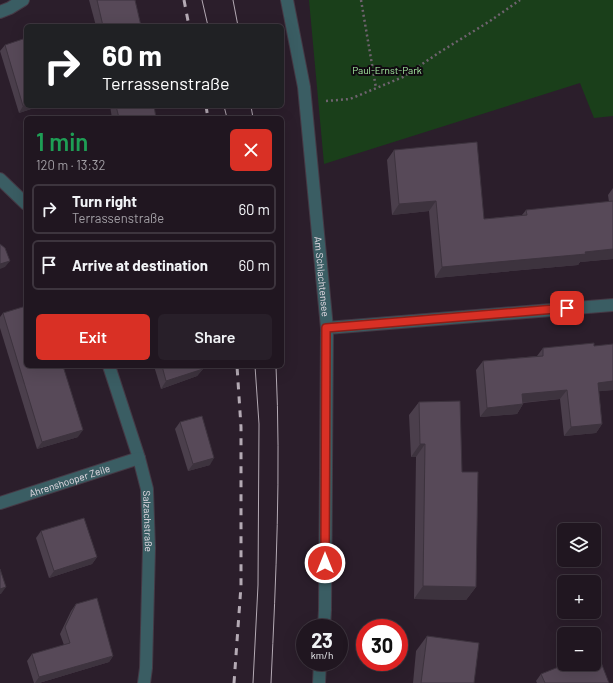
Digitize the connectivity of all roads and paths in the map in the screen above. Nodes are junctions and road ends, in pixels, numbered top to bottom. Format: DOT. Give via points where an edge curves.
graph roads {
  1 [pos="23,0"];
  2 [pos="287,0"];
  3 [pos="362,0"];
  4 [pos="520,0"];
  5 [pos="0,12"];
  6 [pos="376,88"];
  7 [pos="326,101"];
  8 [pos="0,179"];
  9 [pos="24,202"];
  10 [pos="613,305"];
  11 [pos="326,328"];
  12 [pos="110,368"];
  13 [pos="139,458"];
  14 [pos="0,503"];
  15 [pos="324,619"];
  16 [pos="320,671"];
  17 [pos="144,683"];
  18 [pos="319,683"];
  1 -- 5 [label="street"];
  2 -- 11 [label="street, Am Schlachtensee" via="304,87"];
  3 -- 6 [label="path"];
  4 -- 6 [label="path" via="403,77"];
  6 -- 7 [label="path" via="350,99"];
  8 -- 9 [label="street"];
  10 -- 11 [label="street"];
  11 -- 15 [label="street, Am Schlachtensee"];
  12 -- 13 [label="street, Salzachstraße"];
  13 -- 14 [label="street, Ahrenshooper Zeile"];
  13 -- 17 [label="street, Salzachstraße" via="147,489 149,548"];
  16 -- 18 [label="street"];
}
